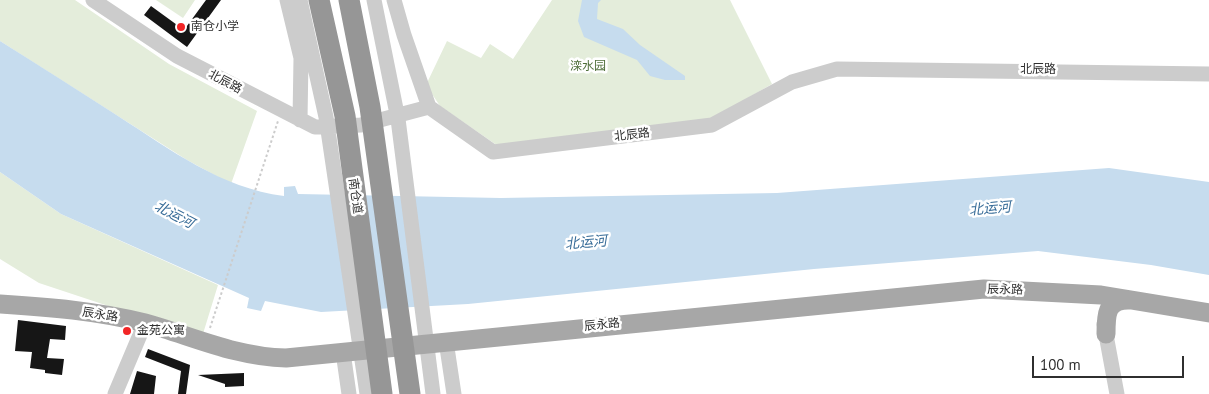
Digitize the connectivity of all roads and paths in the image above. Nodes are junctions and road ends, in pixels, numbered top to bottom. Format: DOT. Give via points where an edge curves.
graph roads {
  1 [pos="93,0"];
  2 [pos="287,0"];
  3 [pos="300,0"];
  4 [pos="319,0"];
  5 [pos="349,0"];
  6 [pos="374,0"];
  7 [pos="394,0"];
  8 [pos="1209,74"];
  9 [pos="429,107"];
  10 [pos="282,112"];
  11 [pos="300,120"];
  12 [pos="1112,301"];
  13 [pos="0,306"];
  14 [pos="1209,313"];
  15 [pos="1209,318"];
  16 [pos="144,325"];
  17 [pos="1109,332"];
  18 [pos="205,342"];
  19 [pos="446,342"];
  20 [pos="341,356"];
  21 [pos="115,394"];
  22 [pos="349,394"];
  23 [pos="366,394"];
  24 [pos="382,394"];
  25 [pos="410,394"];
  26 [pos="434,394"];
  27 [pos="454,394"];
  28 [pos="1117,394"];
  29 [pos="1123,394"];
  1 -- 10 [label="street, 北辰路" via="177,56"];
  2 -- 11 [label="street" via="301,58"];
  3 -- 23 [label="street" via="326,117"];
  4 -- 24 [label="highway, 南仓道" via="344,116"];
  5 -- 25 [label="highway" via="370,107"];
  6 -- 26 [label="street" via="398,119"];
  7 -- 9 [label="street"];
  8 -- 9 [label="street, 北辰路" via="837,69 792,82 712,125 493,152"];
  9 -- 11 [label="street, 北辰路" via="360,125 315,127"];
  10 -- 11 [label="street, 北辰路"];
  10 -- 18 [label="path"];
  12 -- 14 [label="main road, 辰永路"];
  12 -- 15 [label="main road, 辰永路"];
  12 -- 17 [label="main road"];
  12 -- 19 [label="main road, 辰永路" via="980,295"];
  13 -- 16 [label="main road, 辰永路"];
  16 -- 18 [label="main road, 辰永路"];
  16 -- 20 [label="main road, 辰永路" via="259,360"];
  16 -- 21 [label="street"];
  17 -- 28 [label="street"];
  17 -- 29 [label="street"];
  18 -- 20 [label="main road, 辰永路" via="266,358"];
  19 -- 20 [label="main road, 辰永路"];
  19 -- 27 [label="street"];
  20 -- 22 [label="street"];
}
